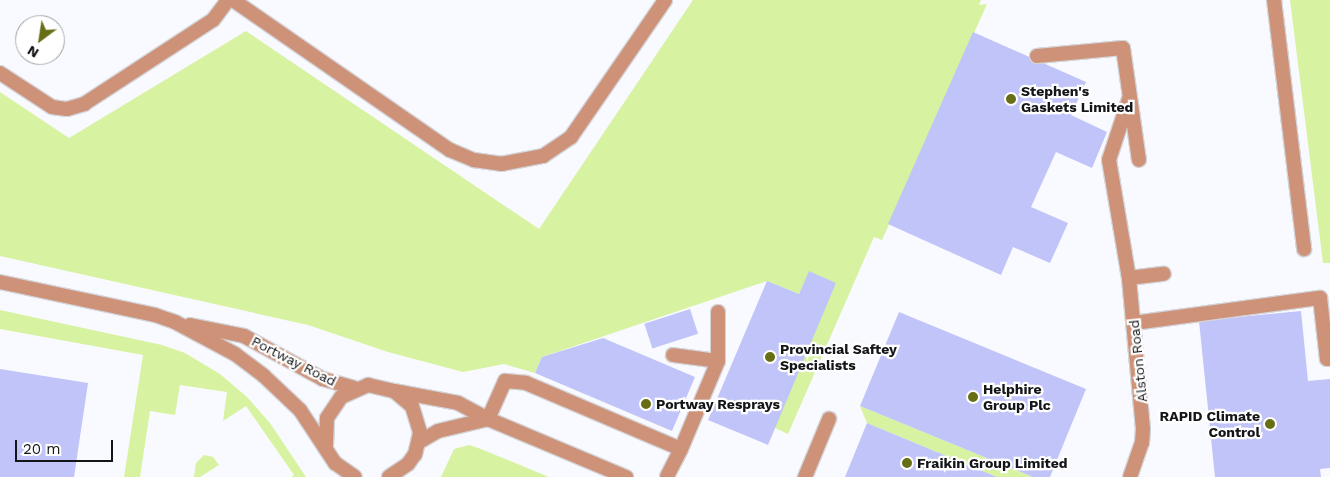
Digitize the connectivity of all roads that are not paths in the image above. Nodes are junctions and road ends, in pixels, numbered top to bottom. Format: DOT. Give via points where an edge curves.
graph roads {
  1 [pos="228,0"];
  2 [pos="233,0"];
  3 [pos="665,0"];
  4 [pos="1274,0"];
  5 [pos="1037,56"];
  6 [pos="0,73"];
  7 [pos="1130,96"];
  8 [pos="1139,160"];
  9 [pos="1304,249"];
  10 [pos="1164,274"];
  11 [pos="1129,278"];
  12 [pos="0,282"];
  13 [pos="718,312"];
  14 [pos="175,322"];
  15 [pos="1134,323"];
  16 [pos="673,355"];
  17 [pos="1330,359"];
  18 [pos="718,361"];
  19 [pos="354,388"];
  20 [pos="394,390"];
  21 [pos="488,419"];
  22 [pos="829,419"];
  23 [pos="326,445"];
  24 [pos="417,448"];
  25 [pos="681,449"];
  26 [pos="348,475"];
  27 [pos="389,477"];
  28 [pos="411,477"];
  29 [pos="626,477"];
  30 [pos="667,477"];
  31 [pos="805,477"];
  32 [pos="1130,477"];
  1 -- 6 [label="street" via="213,20 84,104 67,109 52,107"];
  2 -- 3 [label="street" via="450,150 474,160 500,164 543,156 571,137"];
  4 -- 9 [label="street"];
  5 -- 7 [label="street" via="1123,48"];
  7 -- 8 [label="street"];
  7 -- 11 [label="street, Alston Road" via="1109,160"];
  10 -- 11 [label="street"];
  11 -- 15 [label="street, Alston Road"];
  12 -- 14 [label="street, Portway Road"];
  13 -- 18 [label="street"];
  14 -- 19 [label="street, Portway Road" via="244,336 322,379"];
  14 -- 23 [label="street, Portway Road" via="235,354 264,376 300,410"];
  15 -- 17 [label="street" via="1320,298 1327,359"];
  15 -- 32 [label="street, Alston Road" via="1143,429 1142,443"];
  16 -- 18 [label="street"];
  18 -- 25 [label="street"];
  19 -- 20 [label="street, Portway Road" via="377,385"];
  19 -- 23 [label="street, Portway Road" via="332,408 325,431"];
  20 -- 21 [label="street, Portway Road" via="445,398"];
  20 -- 24 [label="street" via="412,406 418,419"];
  21 -- 24 [label="street" via="438,431"];
  21 -- 25 [label="street" via="505,381 526,383"];
  21 -- 29 [label="street, Portway Road"];
  22 -- 31 [label="street"];
  23 -- 26 [label="street, Portway Road"];
  24 -- 27 [label="street" via="408,464"];
  24 -- 28 [label="street"];
  25 -- 30 [label="street"];
}
